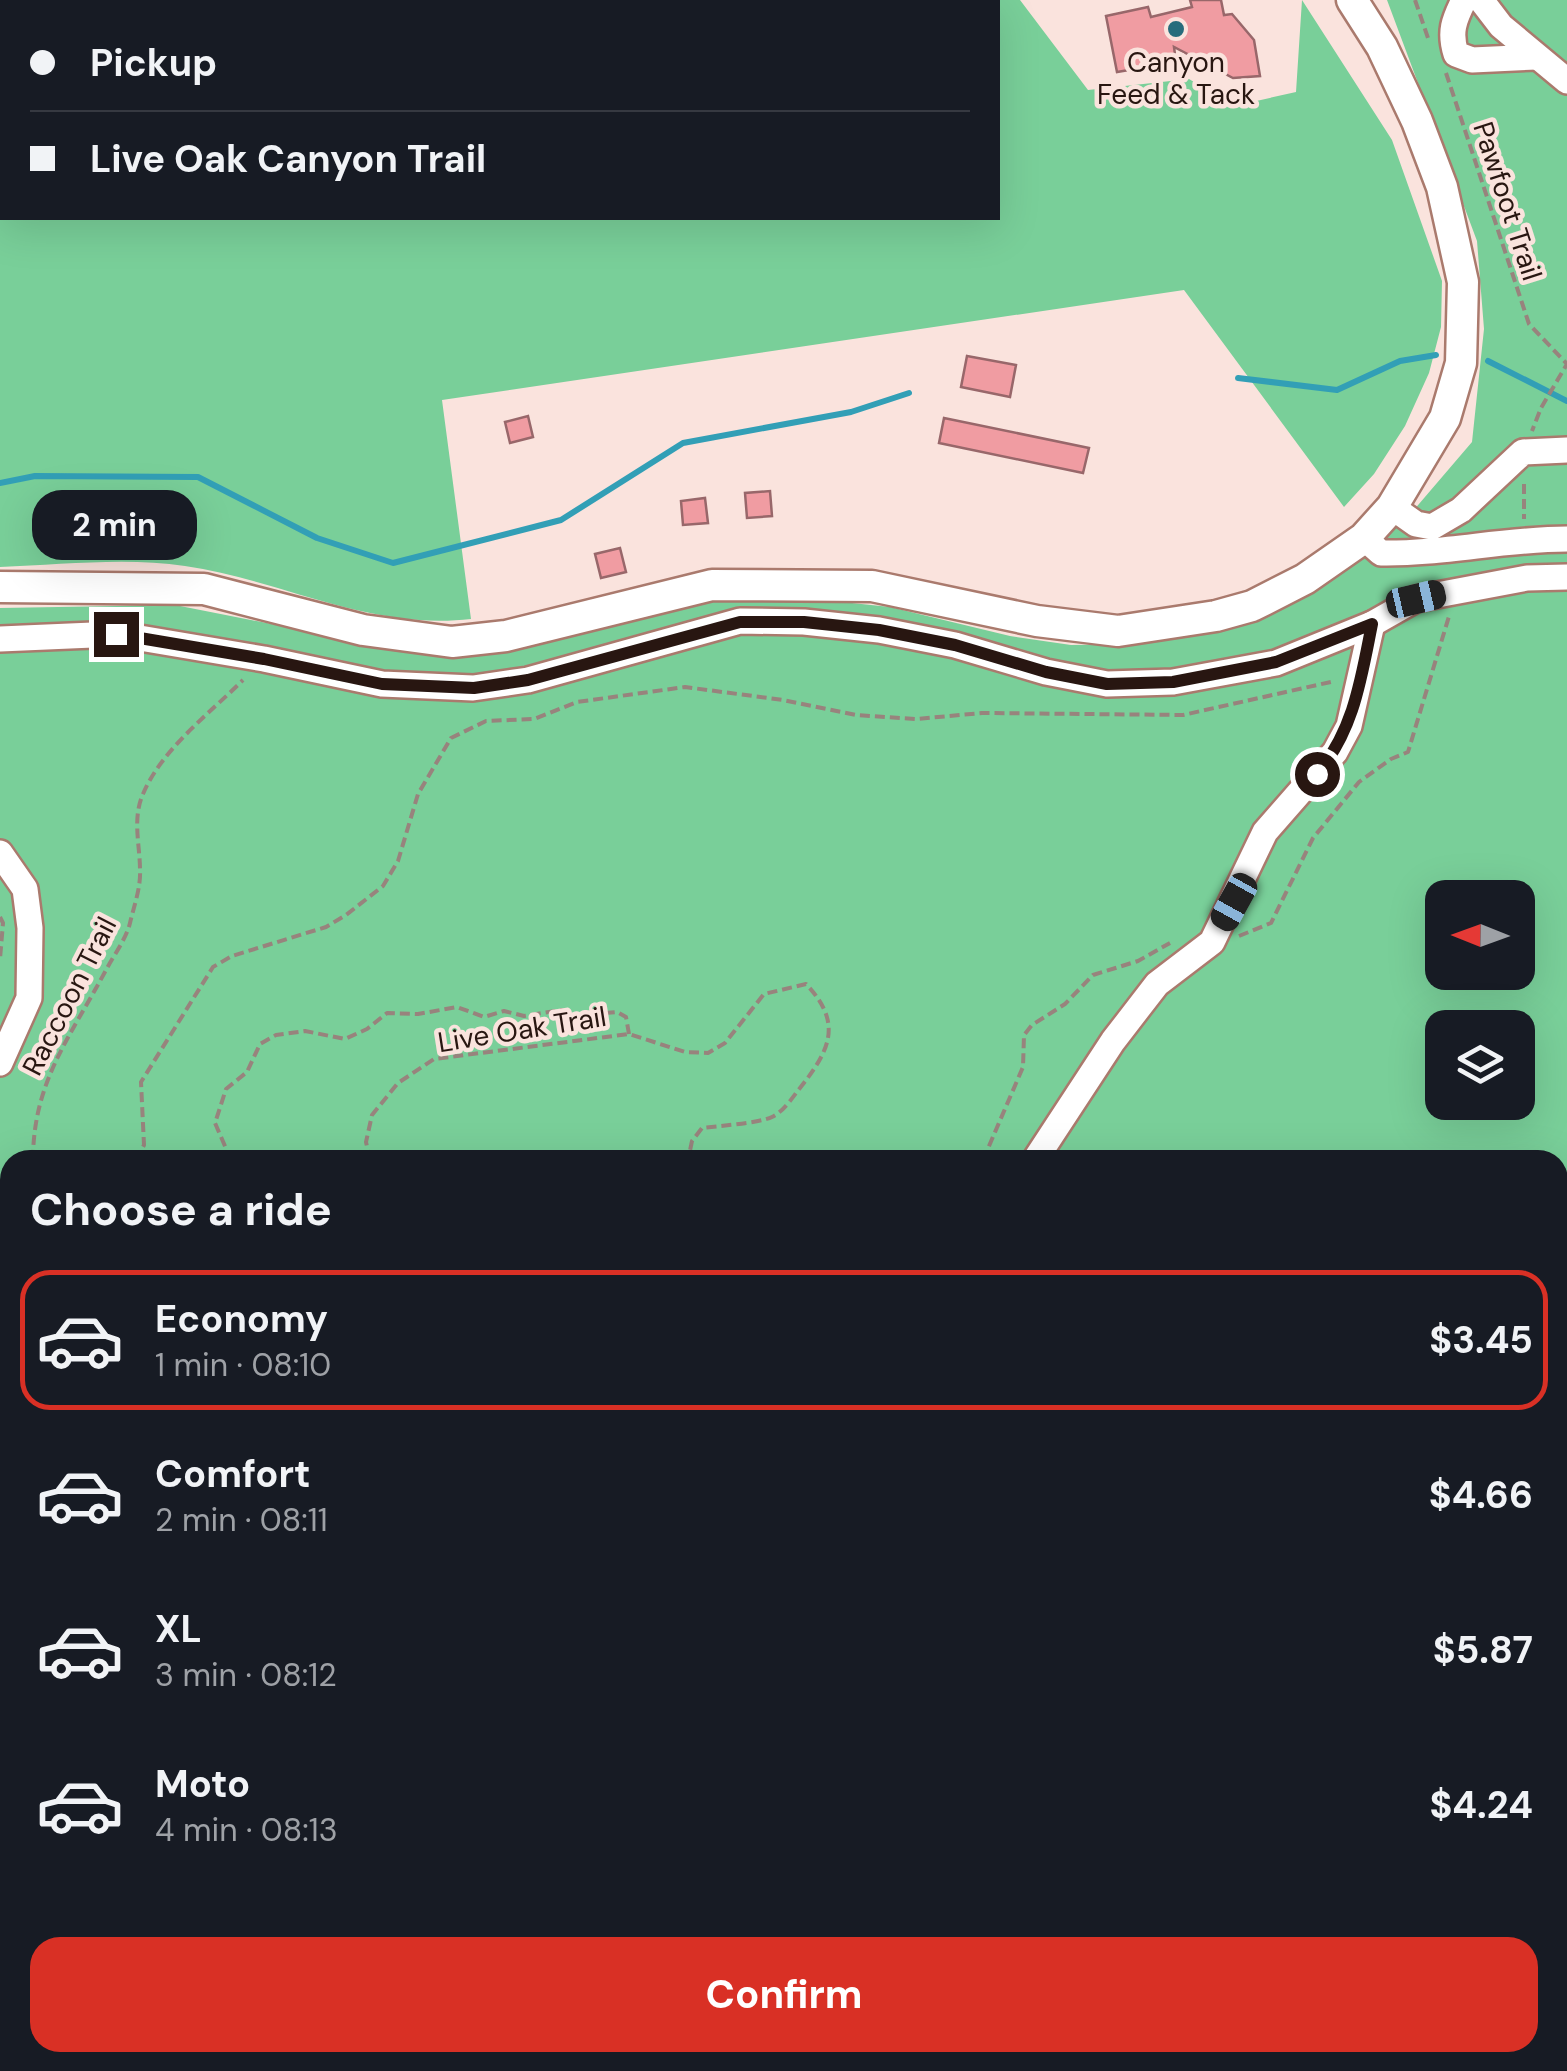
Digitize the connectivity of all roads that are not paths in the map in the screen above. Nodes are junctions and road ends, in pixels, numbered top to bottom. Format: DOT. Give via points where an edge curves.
graph roads {
  1 [pos="1352,0"];
  2 [pos="1464,0"];
  3 [pos="1480,0"];
  4 [pos="1536,57"];
  5 [pos="1567,81"];
  6 [pos="1567,450"];
  7 [pos="1398,496"];
  8 [pos="1452,516"];
  9 [pos="1364,538"];
  10 [pos="1567,539"];
  11 [pos="1458,547"];
  12 [pos="1567,577"];
  13 [pos="0,586"];
  14 [pos="1372,624"];
  15 [pos="0,639"];
  16 [pos="0,853"];
  17 [pos="0,1064"];
  18 [pos="1042,1150"];
  1 -- 7 [label="main road" via="1417,121 1442,187 1463,282 1454,393"];
  2 -- 4 [label="street" via="1452,22 1456,54 1472,60"];
  3 -- 4 [label="street"];
  4 -- 5 [label="street"];
  6 -- 8 [label="street" via="1523,452"];
  7 -- 8 [label="street" via="1416,524 1432,527"];
  7 -- 9 [label="main road"];
  8 -- 11 [label="street"];
  9 -- 11 [label="street" via="1381,553"];
  9 -- 13 [label="main road" via="1252,606 1118,630 872,586 712,584 506,636 452,642 363,630 204,589"];
  10 -- 11 [label="street"];
  12 -- 14 [label="street" via="1416,599"];
  14 -- 15 [label="street" via="1276,662 1173,682 1107,684 955,645 804,622 740,622 528,680 474,688 382,684 116,634"];
  14 -- 18 [label="street" via="1349,726 1336,752 1265,832 1212,942 1157,984"];
  16 -- 17 [label="street" via="25,889 30,928 30,998"];
}
